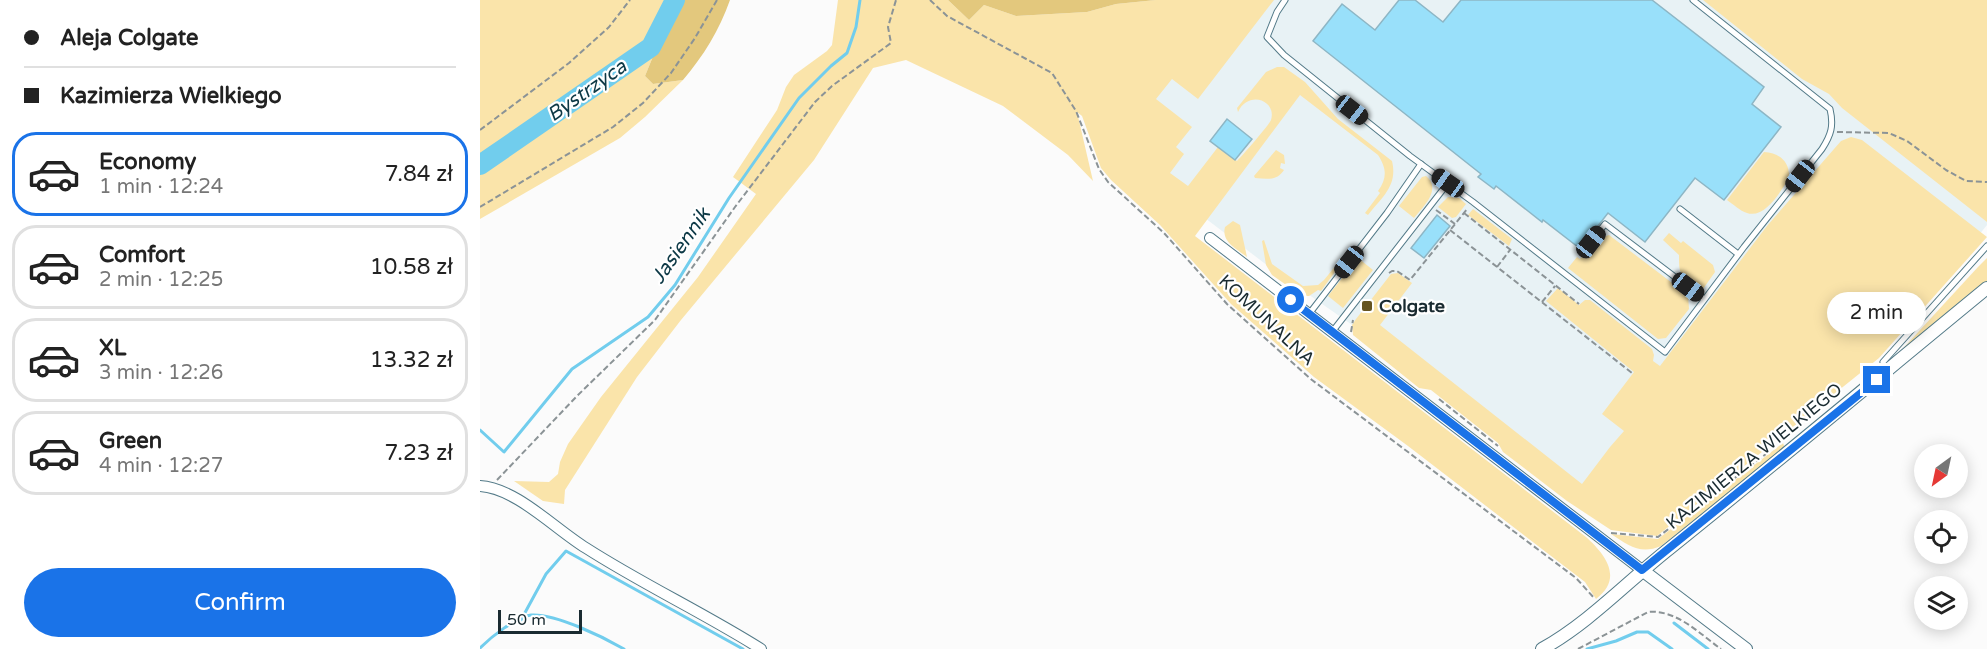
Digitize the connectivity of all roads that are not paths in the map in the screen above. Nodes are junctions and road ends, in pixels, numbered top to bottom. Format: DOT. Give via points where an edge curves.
graph roads {
  1 [pos="1286,0"];
  2 [pos="1693,0"];
  3 [pos="1421,164"];
  4 [pos="1448,183"];
  5 [pos="1680,209"];
  6 [pos="1210,238"];
  7 [pos="1591,242"];
  8 [pos="1987,246"];
  9 [pos="1738,254"];
  10 [pos="1987,288"];
  11 [pos="1704,299"];
  12 [pos="1309,314"];
  13 [pos="1332,332"];
  14 [pos="1883,362"];
  15 [pos="486,486"];
  16 [pos="1642,570"];
  17 [pos="761,649"];
  18 [pos="1542,649"];
  19 [pos="1746,649"];
  1 -- 3 [label="lane" via="1276,12 1267,38"];
  2 -- 9 [label="lane" via="1830,110 1833,123 1822,149"];
  3 -- 4 [label="lane"];
  3 -- 12 [label="lane"];
  4 -- 11 [label="lane" via="1665,352"];
  4 -- 13 [label="lane"];
  5 -- 9 [label="lane"];
  6 -- 12 [label="street"];
  7 -- 11 [label="lane" via="1605,224"];
  8 -- 14 [label="lane"];
  9 -- 11 [label="lane"];
  10 -- 16 [label="street, KAZIMIERZA WIELKIEGO"];
  12 -- 13 [label="street"];
  13 -- 16 [label="street"];
  15 -- 17 [label="street" via="513,497 586,548"];
  16 -- 18 [label="street, KAZIMIERZA WIELKIEGO" via="1560,639"];
  16 -- 19 [label="street"];
}
